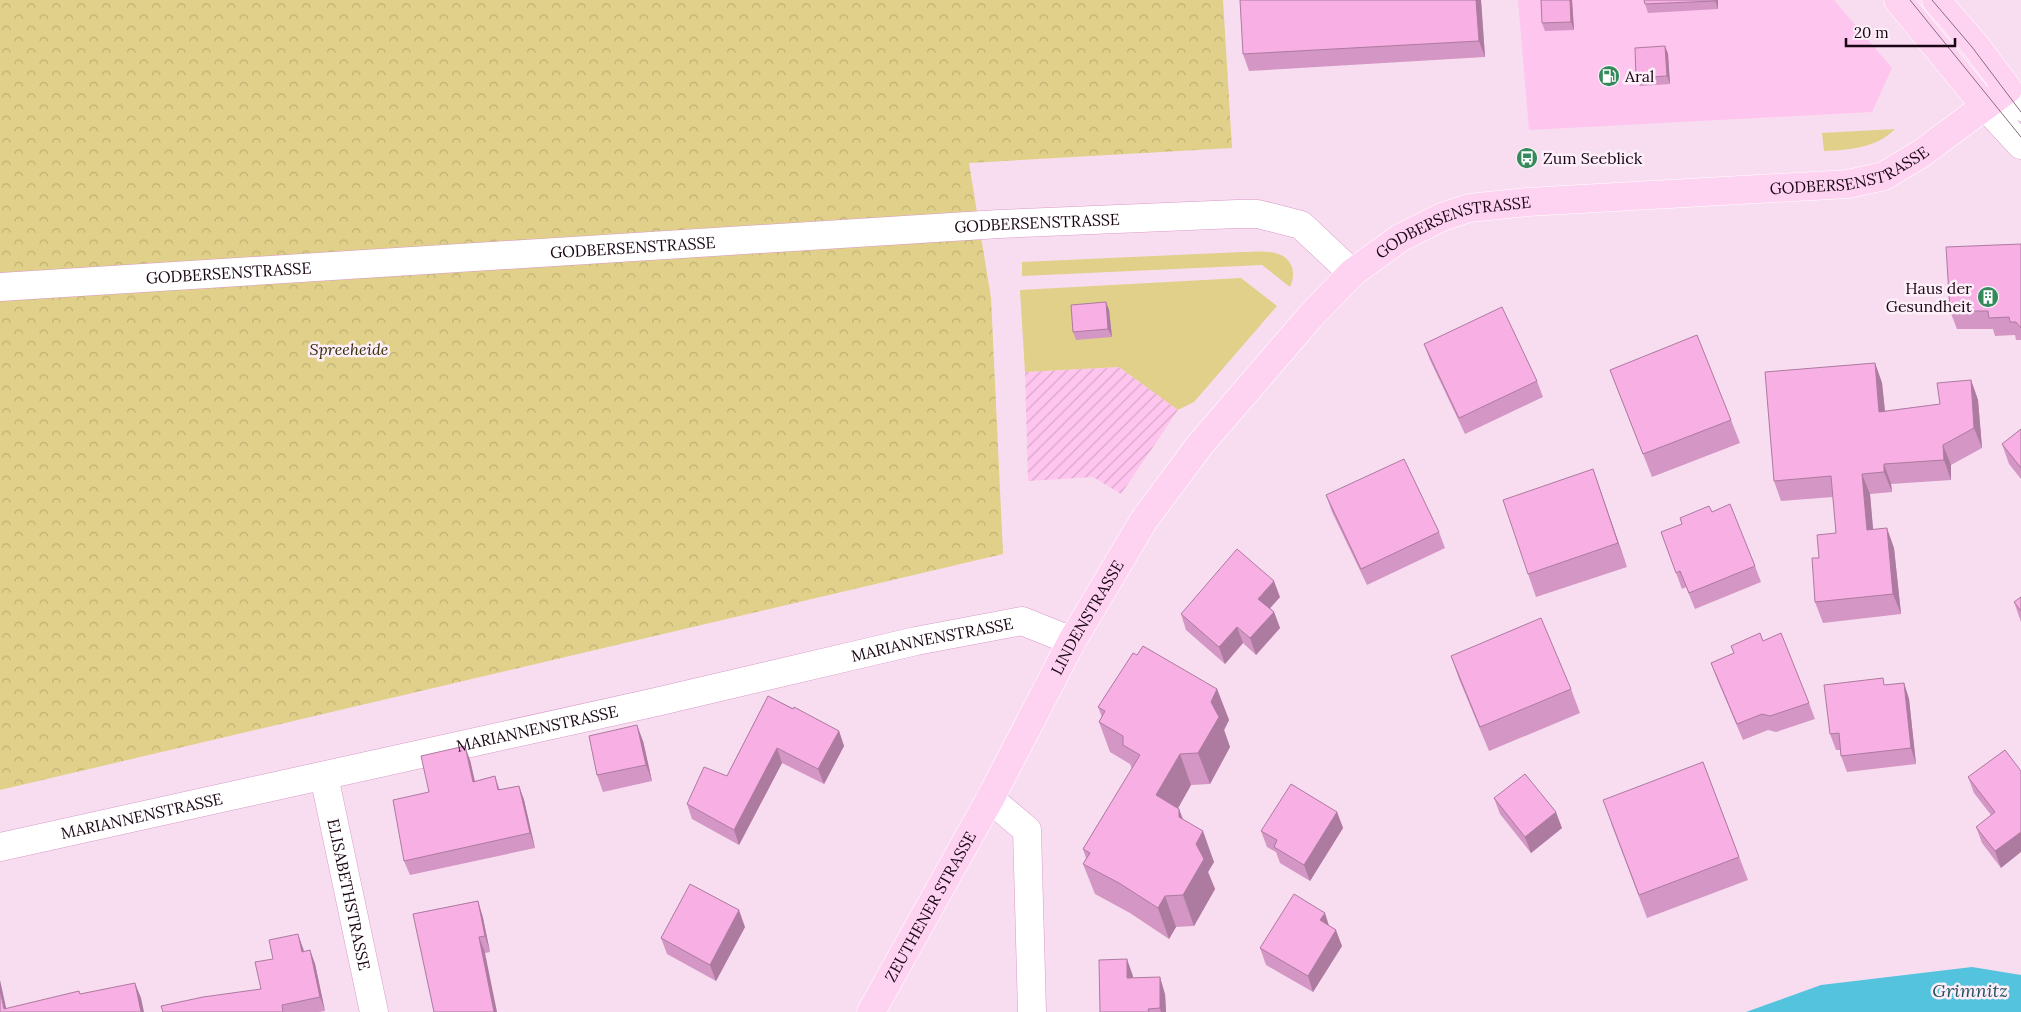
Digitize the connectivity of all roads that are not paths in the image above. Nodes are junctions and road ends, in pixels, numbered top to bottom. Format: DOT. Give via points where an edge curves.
graph roads {
  1 [pos="1898,0"];
  2 [pos="1936,0"];
  3 [pos="2015,98"];
  4 [pos="1986,106"];
  5 [pos="2021,145"];
  6 [pos="1352,273"];
  7 [pos="0,287"];
  8 [pos="1072,641"];
  9 [pos="324,776"];
  10 [pos="990,799"];
  11 [pos="0,847"];
  12 [pos="374,1012"];
  13 [pos="871,1012"];
  14 [pos="1032,1012"];
  1 -- 4 [label="main road"];
  2 -- 3 [label="main road"];
  3 -- 4 [label="main road, GODBERSENSTRASSE"];
  4 -- 5 [label="street"];
  4 -- 6 [label="main road, GODBERSENSTRASSE" via="1922,153 1884,176 1848,184 1468,208 1400,238"];
  6 -- 7 [label="street, GODBERSENSTRASSE" via="1300,225 1258,214 1237,214 998,224"];
  6 -- 8 [label="main road, LINDENSTRASSE" via="1199,446 1144,520"];
  8 -- 9 [label="street, MARIANNENSTRASSE" via="1022,621 916,641"];
  8 -- 10 [label="main road, LINDENSTRASSE"];
  9 -- 11 [label="street, MARIANNENSTRASSE"];
  9 -- 12 [label="street, ELISABETHSTRASSE"];
  10 -- 13 [label="main road, ZEUTHENER STRASSE"];
  10 -- 14 [label="street" via="1027,830"];
}
